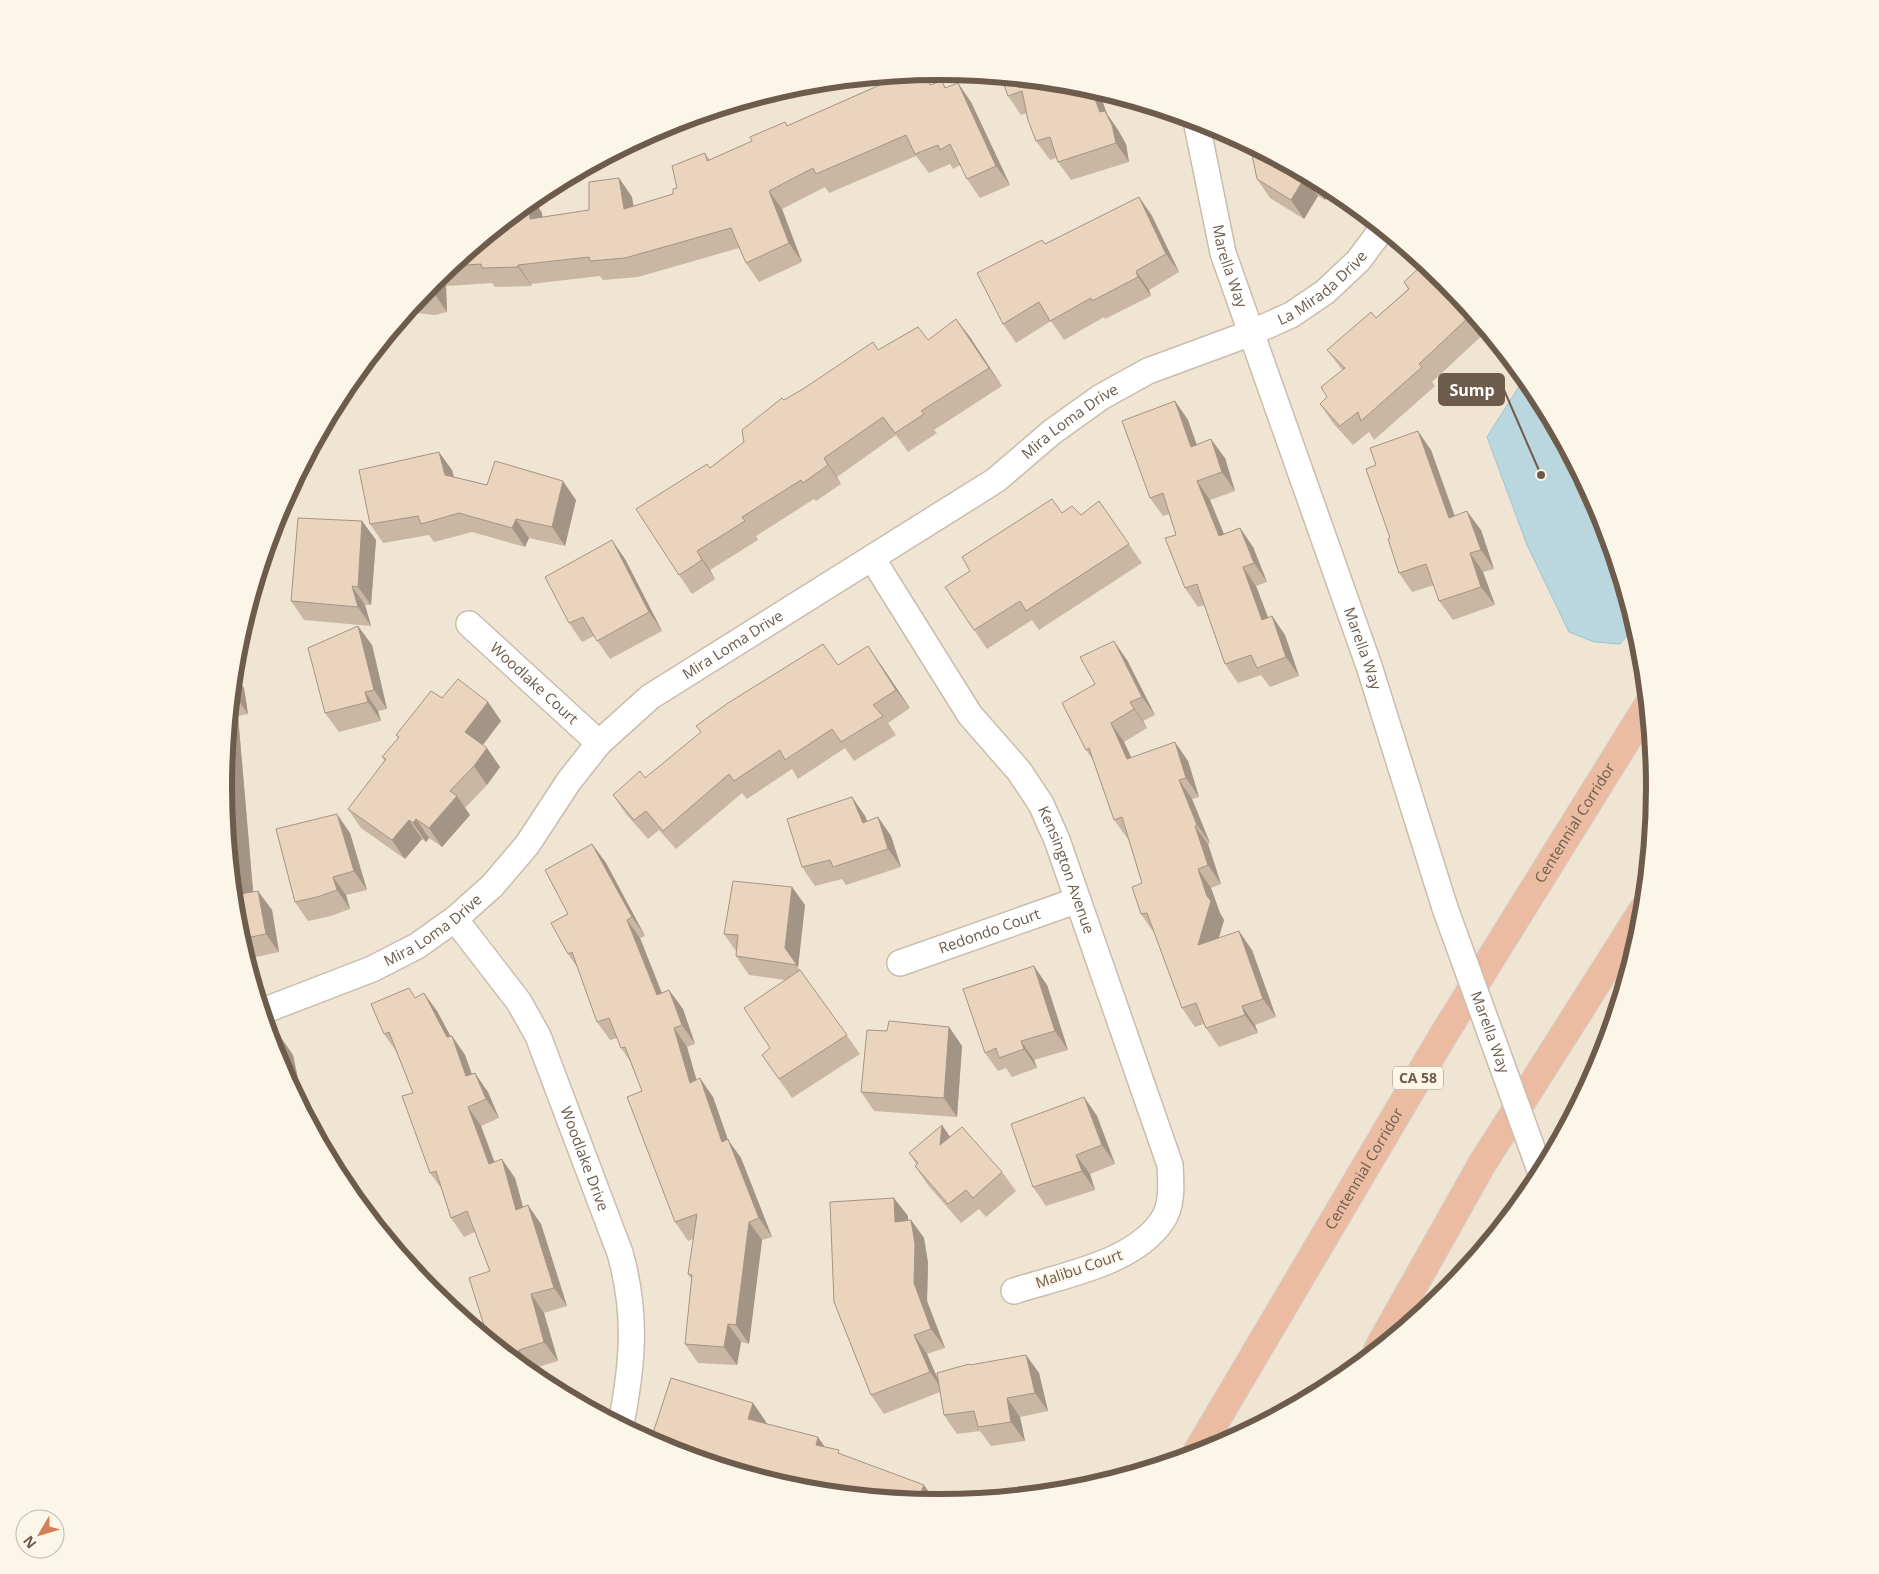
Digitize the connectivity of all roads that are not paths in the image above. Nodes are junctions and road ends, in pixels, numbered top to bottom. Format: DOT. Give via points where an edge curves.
graph roads {
  1 [pos="1198,130"];
  2 [pos="1379,233"];
  3 [pos="1251,333"];
  4 [pos="872,558"];
  5 [pos="469,624"];
  6 [pos="1642,715"];
  7 [pos="599,743"];
  8 [pos="1078,900"];
  9 [pos="456,919"];
  10 [pos="1633,926"];
  11 [pos="900,963"];
  12 [pos="268,1009"];
  13 [pos="1538,1164"];
  14 [pos="1163,1220"];
  15 [pos="1014,1291"];
  16 [pos="1386,1335"];
  17 [pos="622,1418"];
  18 [pos="1203,1443"];
  1 -- 3 [label="street, Marella Way" via="1223,254"];
  2 -- 3 [label="street, La Mirada Drive" via="1358,261 1325,292 1292,315"];
  3 -- 4 [label="street, Mira Loma Drive" via="1148,371 1101,397 1052,432 996,480"];
  3 -- 13 [label="street, Marella Way, bridge" via="1369,666 1445,908"];
  4 -- 7 [label="street, Mira Loma Drive" via="650,697"];
  4 -- 8 [label="street, Kensington Avenue" via="970,714 1019,771 1041,804"];
  5 -- 7 [label="street, Woodlake Court"];
  6 -- 18 [label="highway, Centennial Corridor / CA 58" via="1444,1034"];
  7 -- 9 [label="street, Mira Loma Drive" via="569,781 527,845 492,886"];
  8 -- 11 [label="street, Redondo Court"];
  8 -- 14 [label="street, Kensington Avenue" via="1170,1165 1170,1199"];
  9 -- 12 [label="street, Mira Loma Drive" via="417,946 372,969"];
  9 -- 17 [label="street, Woodlake Drive" via="519,1002 538,1036 620,1253 632,1313 632,1354"];
  10 -- 16 [label="highway" via="1482,1164"];
  14 -- 15 [label="street, Malibu Court" via="1147,1238 1129,1251 1108,1261"];
}
